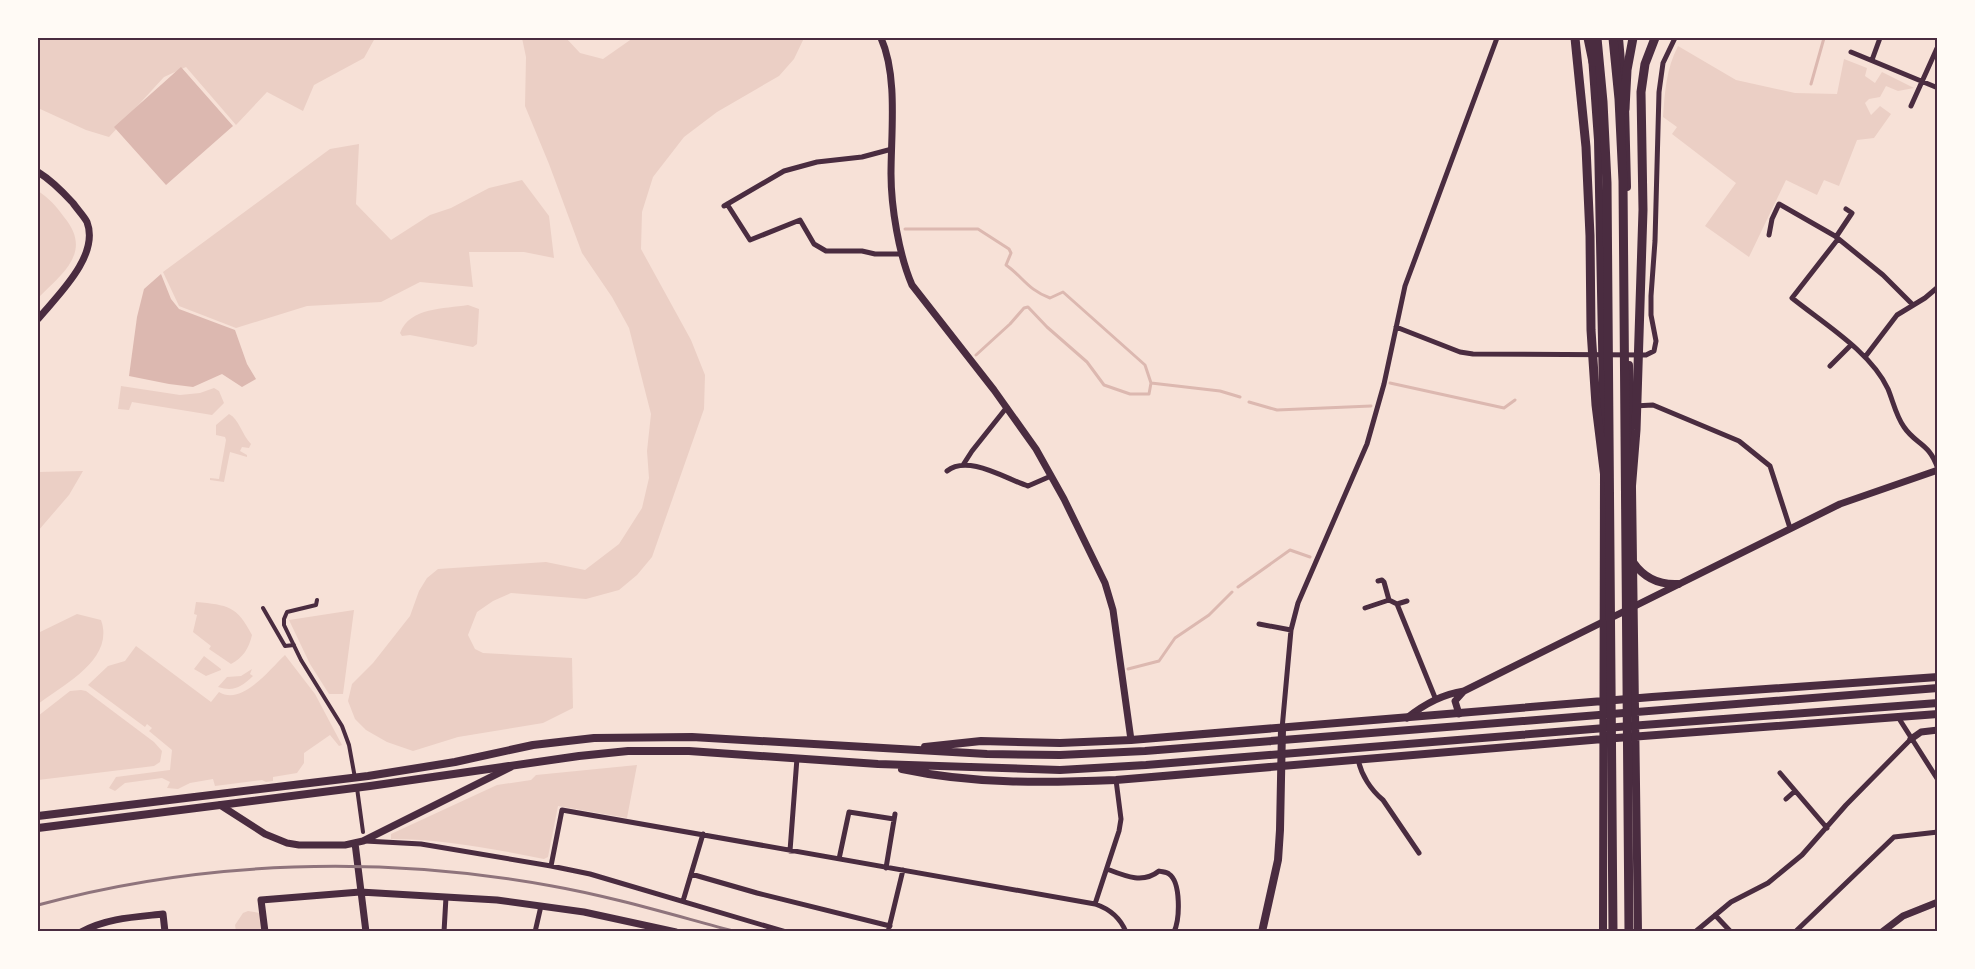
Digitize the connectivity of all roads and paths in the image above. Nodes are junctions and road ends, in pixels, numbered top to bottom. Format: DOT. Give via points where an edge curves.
graph roads {
  1 [pos="881,38"];
  2 [pos="1497,38"];
  3 [pos="1575,38"];
  4 [pos="1589,38"];
  5 [pos="1597,38"];
  6 [pos="1613,38"];
  7 [pos="1619,38"];
  8 [pos="1633,38"];
  9 [pos="1655,38"];
  10 [pos="1675,38"];
  11 [pos="1880,38"];
  12 [pos="1938,46"];
  13 [pos="1851,52"];
  14 [pos="1872,60"];
  15 [pos="1593,62"];
  16 [pos="1923,82"];
  17 [pos="1938,88"];
  18 [pos="1911,106"];
  19 [pos="1625,109"];
  20 [pos="892,149"];
  21 [pos="38,172"];
  22 [pos="1846,209"];
  23 [pos="1769,235"];
  24 [pos="1837,238"];
  25 [pos="901,254"];
  26 [pos="1938,286"];
  27 [pos="1913,304"];
  28 [pos="38,319"];
  29 [pos="1396,327"];
  30 [pos="1851,345"];
  31 [pos="1602,355"];
  32 [pos="1628,355"];
  33 [pos="1865,357"];
  34 [pos="1830,366"];
  35 [pos="1630,406"];
  36 [pos="1007,407"];
  37 [pos="963,465"];
  38 [pos="1938,469"];
  39 [pos="948,471"];
  40 [pos="1052,476"];
  41 [pos="1610,525"];
  42 [pos="1790,528"];
  43 [pos="1630,559"];
  44 [pos="1378,581"];
  45 [pos="1678,584"];
  46 [pos="316,600"];
  47 [pos="1389,600"];
  48 [pos="1407,601"];
  49 [pos="1397,604"];
  50 [pos="1634,606"];
  51 [pos="263,608"];
  52 [pos="1365,608"];
  53 [pos="1604,621"];
  54 [pos="1259,624"];
  55 [pos="1291,630"];
  56 [pos="294,645"];
  57 [pos="1938,677"];
  58 [pos="1938,688"];
  59 [pos="1464,691"];
  60 [pos="1692,694"];
  61 [pos="1635,699"];
  62 [pos="1436,700"];
  63 [pos="1604,701"];
  64 [pos="1938,703"];
  65 [pos="1557,705"];
  66 [pos="1459,714"];
  67 [pos="1938,714"];
  68 [pos="1898,717"];
  69 [pos="1407,718"];
  70 [pos="1282,729"];
  71 [pos="1938,730"];
  72 [pos="1701,732"];
  73 [pos="1636,737"];
  74 [pos="1604,739"];
  75 [pos="1911,739"];
  76 [pos="1131,740"];
  77 [pos="1560,742"];
  78 [pos="894,749"];
  79 [pos="797,758"];
  80 [pos="1358,759"];
  81 [pos="878,764"];
  82 [pos="513,766"];
  83 [pos="1280,766"];
  84 [pos="1780,773"];
  85 [pos="1147,778"];
  86 [pos="1116,780"];
  87 [pos="1938,780"];
  88 [pos="1796,791"];
  89 [pos="1786,799"];
  90 [pos="220,805"];
  91 [pos="38,816"];
  92 [pos="38,828"];
  93 [pos="1827,828"];
  94 [pos="363,832"];
  95 [pos="1938,832"];
  96 [pos="703,834"];
  97 [pos="363,841"];
  98 [pos="354,843"];
  99 [pos="790,851"];
  100 [pos="1419,853"];
  101 [pos="839,859"];
  102 [pos="551,866"];
  103 [pos="886,868"];
  104 [pos="1107,869"];
  105 [pos="903,870"];
  106 [pos="691,874"];
  107 [pos="360,888"];
  108 [pos="446,897"];
  109 [pos="683,901"];
  110 [pos="1938,902"];
  111 [pos="1095,904"];
  112 [pos="541,906"];
  113 [pos="1715,915"];
  114 [pos="889,929"];
  115 [pos="663,930"];
  116 [pos="81,932"];
  117 [pos="165,932"];
  118 [pos="265,932"];
  119 [pos="366,932"];
  120 [pos="444,932"];
  121 [pos="535,932"];
  122 [pos="676,932"];
  123 [pos="786,932"];
  124 [pos="1126,932"];
  125 [pos="1174,932"];
  126 [pos="1262,932"];
  127 [pos="1603,932"];
  128 [pos="1613,932"];
  129 [pos="1629,932"];
  130 [pos="1638,932"];
  131 [pos="1695,932"];
  132 [pos="1731,932"];
  133 [pos="1796,932"];
  134 [pos="1882,932"];
  1 -- 20 [label="street" via="892,93"];
  2 -- 29 [label="street" via="1406,286"];
  3 -- 41 [label="highway" via="1586,147 1596,405"];
  4 -- 15 [label="highway"];
  5 -- 41 [label="highway" via="1607,183"];
  6 -- 43 [label="highway" via="1623,181"];
  7 -- 19 [label="highway"];
  8 -- 19 [label="highway"];
  9 -- 43 [label="highway" via="1645,64 1641,92 1643,210"];
  10 -- 32 [label="street" via="1663,63 1659,92 1651,305 1656,348 1651,354"];
  11 -- 14 [label="street"];
  12 -- 16 [label="street"];
  13 -- 14 [label="street"];
  14 -- 16 [label="street"];
  15 -- 31 [label="highway"];
  16 -- 17 [label="street"];
  16 -- 18 [label="street"];
  19 -- 32 [label="highway"];
  20 -- 25 [label="street" via="892,190"];
  20 -- 25 [label="street" via="784,171 725,205 750,240 800,220 814,244 826,250"];
  21 -- 28 [label="street" via="78,210 87,222 89,236 76,273"];
  22 -- 24 [label="street" via="1852,213"];
  23 -- 24 [label="street" via="1779,204"];
  24 -- 27 [label="street"];
  24 -- 30 [label="street" via="1792,298"];
  25 -- 36 [label="street" via="912,285"];
  26 -- 27 [label="street"];
  27 -- 33 [label="street" via="1897,315"];
  29 -- 31 [label="street" via="1473,354"];
  29 -- 55 [label="street" via="1367,444 1308,576"];
  30 -- 33 [label="street"];
  30 -- 34 [label="street"];
  31 -- 32 [label="street"];
  31 -- 53 [label="highway"];
  32 -- 35 [label="highway"];
  33 -- 38 [label="street" via="1888,389 1902,425 1928,449"];
  35 -- 42 [label="street" via="1653,405 1739,441 1770,466"];
  35 -- 43 [label="highway"];
  36 -- 37 [label="street"];
  36 -- 40 [label="street"];
  37 -- 39 [label="street"];
  37 -- 40 [label="street" via="1028,486"];
  38 -- 42 [label="street" via="1840,504"];
  40 -- 76 [label="street" via="1111,597"];
  41 -- 128 [label="highway"];
  42 -- 45 [label="street"];
  43 -- 45 [label="highway" via="1657,582"];
  43 -- 50 [label="highway"];
  43 -- 129 [label="highway"];
  44 -- 47 [label="street" via="1384,582"];
  45 -- 50 [label="street"];
  46 -- 56 [label="street" via="316,605 293,609 285,615 284,625"];
  47 -- 49 [label="street"];
  47 -- 52 [label="street"];
  48 -- 49 [label="street"];
  49 -- 62 [label="street"];
  50 -- 53 [label="street"];
  50 -- 61 [label="highway"];
  51 -- 56 [label="street" via="285,646"];
  53 -- 59 [label="street"];
  53 -- 63 [label="highway"];
  54 -- 55 [label="street"];
  55 -- 70 [label="street"];
  56 -- 94 [label="street" via="342,726 349,745"];
  57 -- 60 [label="highway"];
  58 -- 78 [label="highway" via="1156,750 1060,755"];
  59 -- 62 [label="street"];
  59 -- 66 [label="street" via="1455,701"];
  60 -- 61 [label="highway"];
  60 -- 72 [label="highway" via="1685,703 1684,714"];
  61 -- 63 [label="highway"];
  61 -- 73 [label="highway"];
  62 -- 69 [label="street"];
  63 -- 65 [label="highway"];
  63 -- 74 [label="highway"];
  64 -- 81 [label="highway" via="1060,770"];
  65 -- 66 [label="highway"];
  65 -- 77 [label="highway" via="1564,712 1565,733"];
  66 -- 69 [label="highway"];
  67 -- 68 [label="highway"];
  68 -- 72 [label="highway"];
  68 -- 75 [label="street"];
  69 -- 70 [label="highway"];
  70 -- 76 [label="highway"];
  70 -- 83 [label="main road"];
  71 -- 75 [label="street" via="1921,732"];
  72 -- 73 [label="highway"];
  73 -- 74 [label="highway"];
  73 -- 130 [label="highway"];
  74 -- 77 [label="highway"];
  74 -- 127 [label="highway"];
  75 -- 87 [label="street"];
  75 -- 93 [label="street"];
  76 -- 78 [label="highway" via="981,741"];
  76 -- 85 [label="highway" via="1134,764"];
  77 -- 80 [label="highway"];
  78 -- 91 [label="highway" via="692,737 594,738 533,745 368,776"];
  79 -- 81 [label="highway"];
  79 -- 82 [label="highway" via="628,751"];
  79 -- 99 [label="street"];
  80 -- 83 [label="highway"];
  80 -- 100 [label="street" via="1362,773"];
  81 -- 86 [label="highway" via="976,780"];
  82 -- 90 [label="highway"];
  82 -- 97 [label="street"];
  83 -- 85 [label="highway"];
  83 -- 126 [label="main road" via="1278,860"];
  84 -- 88 [label="street"];
  85 -- 86 [label="highway"];
  86 -- 104 [label="street" via="1120,819"];
  88 -- 89 [label="street"];
  88 -- 93 [label="street"];
  90 -- 92 [label="highway"];
  90 -- 98 [label="street" via="265,834 287,843"];
  93 -- 113 [label="street" via="1803,855 1768,883"];
  95 -- 133 [label="street" via="1894,837"];
  96 -- 99 [label="street"];
  96 -- 102 [label="street" via="562,810"];
  96 -- 106 [label="street"];
  97 -- 98 [label="street"];
  97 -- 102 [label="street" via="421,844"];
  98 -- 107 [label="street"];
  99 -- 101 [label="street"];
  101 -- 103 [label="street"];
  101 -- 103 [label="street" via="849,812 894,817"];
  102 -- 109 [label="street"];
  103 -- 105 [label="street"];
  104 -- 111 [label="street"];
  104 -- 125 [label="street" via="1139,879 1159,871 1168,873 1175,881 1178,896 1178,924"];
  105 -- 111 [label="street"];
  105 -- 114 [label="street"];
  106 -- 109 [label="street"];
  106 -- 114 [label="street"];
  107 -- 108 [label="street"];
  107 -- 118 [label="street" via="261,900"];
  107 -- 119 [label="street"];
  108 -- 112 [label="street"];
  108 -- 120 [label="street"];
  109 -- 123 [label="street"];
  110 -- 134 [label="street" via="1903,916"];
  111 -- 124 [label="street" via="1111,911"];
  112 -- 115 [label="street"];
  112 -- 121 [label="street"];
  113 -- 131 [label="street"];
  113 -- 132 [label="street"];
  115 -- 122 [label="street"];
  116 -- 117 [label="street" via="112,920 163,914"];
}
